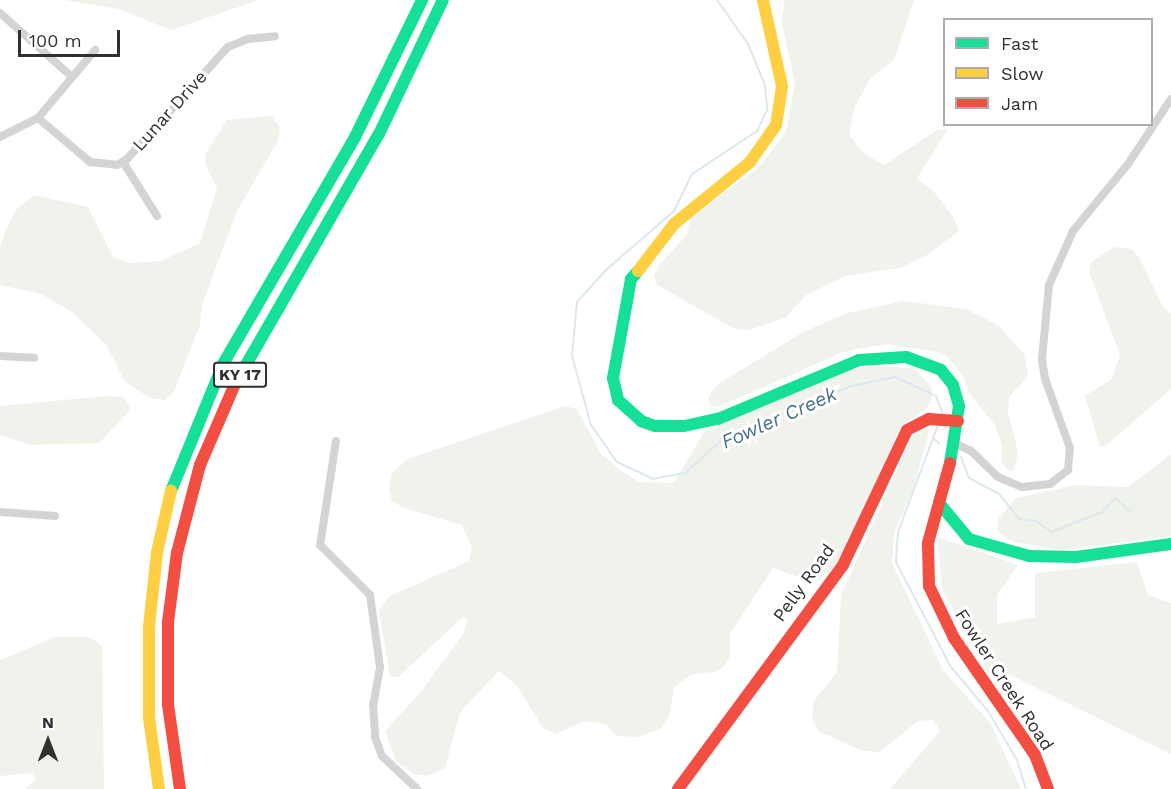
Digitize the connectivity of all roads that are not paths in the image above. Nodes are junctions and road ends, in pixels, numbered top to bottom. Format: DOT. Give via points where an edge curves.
graph roads {
  1 [pos="422,0"];
  2 [pos="444,0"];
  3 [pos="763,0"];
  4 [pos="0,13"];
  5 [pos="275,36"];
  6 [pos="95,50"];
  7 [pos="71,76"];
  8 [pos="1171,99"];
  9 [pos="38,118"];
  10 [pos="0,137"];
  11 [pos="123,162"];
  12 [pos="158,216"];
  13 [pos="0,356"];
  14 [pos="34,358"];
  15 [pos="958,421"];
  16 [pos="336,441"];
  17 [pos="954,443"];
  18 [pos="939,503"];
  19 [pos="0,512"];
  20 [pos="55,516"];
  21 [pos="1171,544"];
  22 [pos="159,789"];
  23 [pos="180,789"];
  24 [pos="417,789"];
  25 [pos="678,789"];
  26 [pos="1048,789"];
  1 -- 22 [label="main road, KY 17" via="355,137 223,364 175,478 157,552 149,626 149,718"];
  2 -- 23 [label="main road, KY 17" via="379,134 233,387 200,465 177,553 168,622 168,705"];
  3 -- 15 [label="main road, Fowler Creek Road" via="781,80 776,125 750,162 674,224 631,279 614,363 618,400 641,421 655,426 684,426 718,419 859,360 906,357 936,366 946,376 959,402"];
  4 -- 7 [label="street"];
  5 -- 11 [label="street, Lunar Drive" via="248,39 228,47"];
  6 -- 7 [label="street"];
  7 -- 9 [label="street"];
  8 -- 17 [label="street" via="1128,164 1073,231 1049,285 1042,359 1045,379 1070,447 1068,470 1050,484 1022,487 998,477 971,451"];
  9 -- 10 [label="street"];
  9 -- 11 [label="street, Lunar Drive" via="90,162 104,166"];
  11 -- 12 [label="street"];
  13 -- 14 [label="street"];
  15 -- 17 [label="main road, Fowler Creek Road"];
  15 -- 25 [label="main road, Pelly Road" via="928,419 907,430 843,565"];
  16 -- 24 [label="street" via="320,545 369,595 380,667 373,705 375,737 382,756"];
  17 -- 18 [label="main road, Fowler Creek Road"];
  18 -- 21 [label="main road" via="969,539 1029,556 1076,557"];
  18 -- 26 [label="main road, Fowler Creek Road" via="926,558 934,603 954,638 1022,732"];
  19 -- 20 [label="street"];
}
